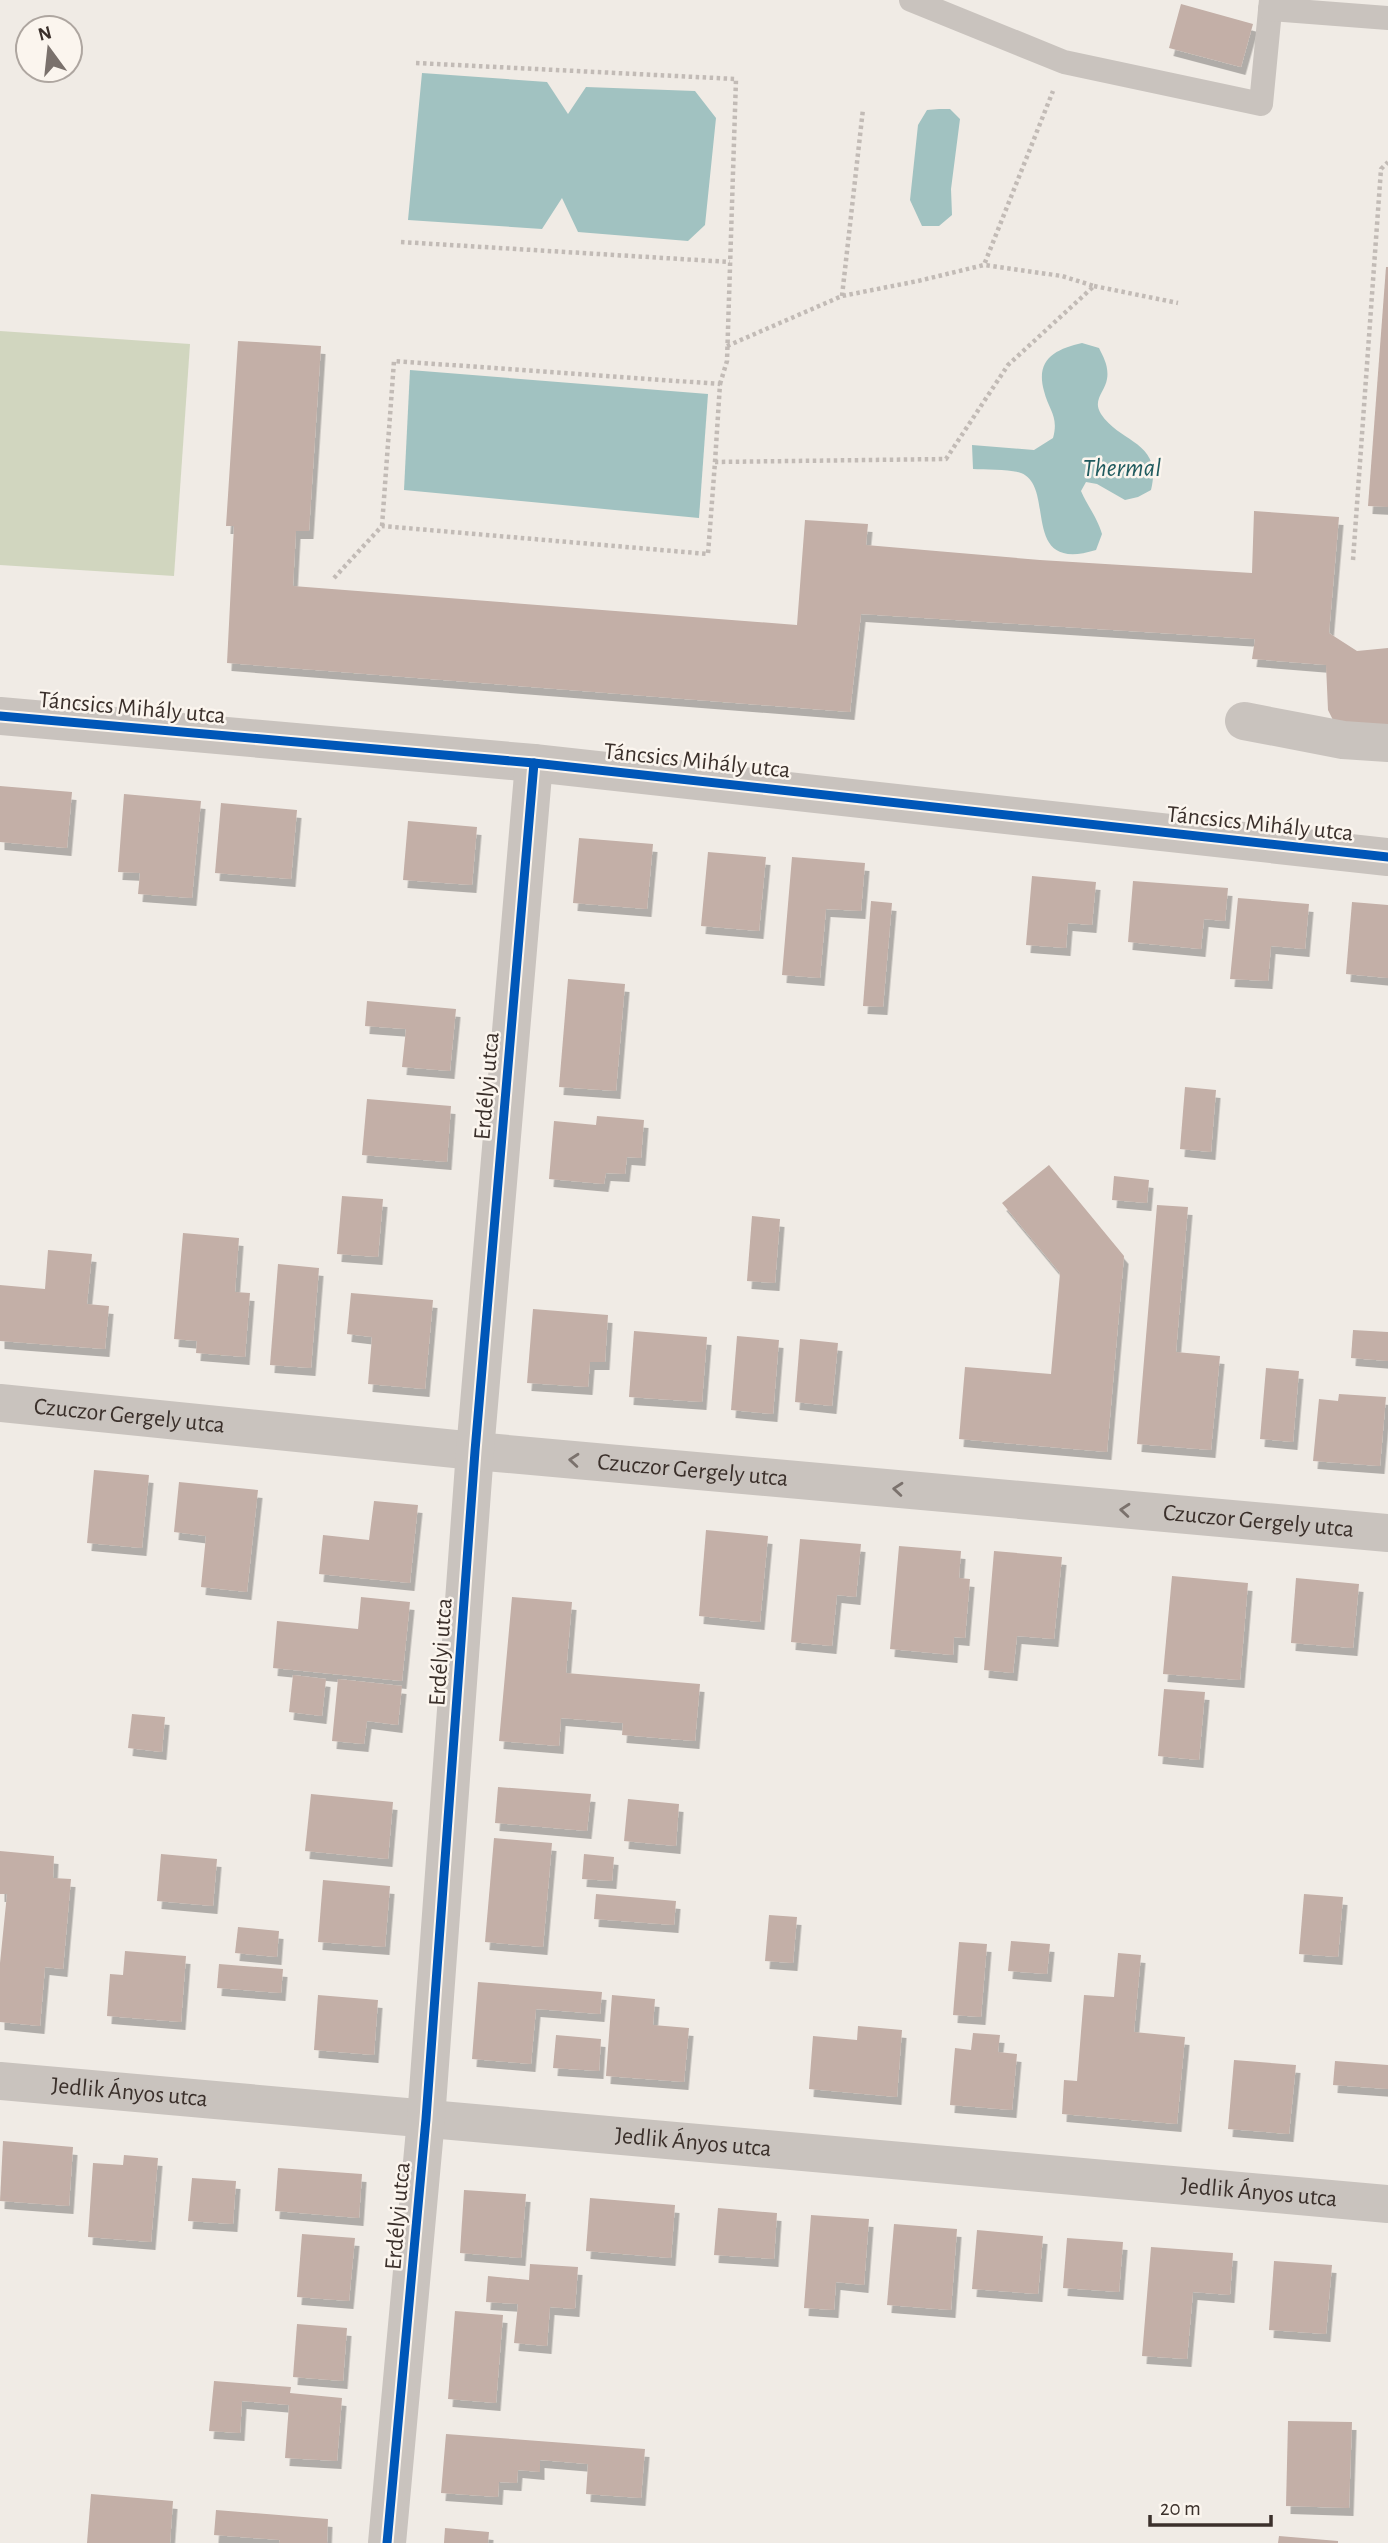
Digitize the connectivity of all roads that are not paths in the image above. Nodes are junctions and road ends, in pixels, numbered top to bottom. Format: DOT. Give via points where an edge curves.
graph roads {
  1 [pos="911,0"];
  2 [pos="1270,5"];
  3 [pos="1388,18"];
  4 [pos="0,716"];
  5 [pos="1244,721"];
  6 [pos="1388,743"];
  7 [pos="534,763"];
  8 [pos="1388,857"];
  9 [pos="0,1403"];
  10 [pos="475,1451"];
  11 [pos="1388,1533"];
  12 [pos="0,2081"];
  13 [pos="426,2119"];
  14 [pos="1388,2204"];
  15 [pos="387,2543"];
  1 -- 2 [label="lane" via="1064,62 1261,104"];
  2 -- 3 [label="lane"];
  4 -- 7 [label="street, Táncsics Mihály utca"];
  5 -- 6 [label="street" via="1343,740"];
  7 -- 8 [label="street, Táncsics Mihály utca"];
  7 -- 10 [label="street, Erdélyi utca"];
  9 -- 10 [label="street, Czuczor Gergely utca"];
  11 -- 10 [label="street, Czuczor Gergely utca, one-way"];
  10 -- 13 [label="street, Erdélyi utca"];
  12 -- 13 [label="street, Jedlik Ányos utca"];
  13 -- 14 [label="street, Jedlik Ányos utca"];
  13 -- 15 [label="street, Erdélyi utca"];
}
